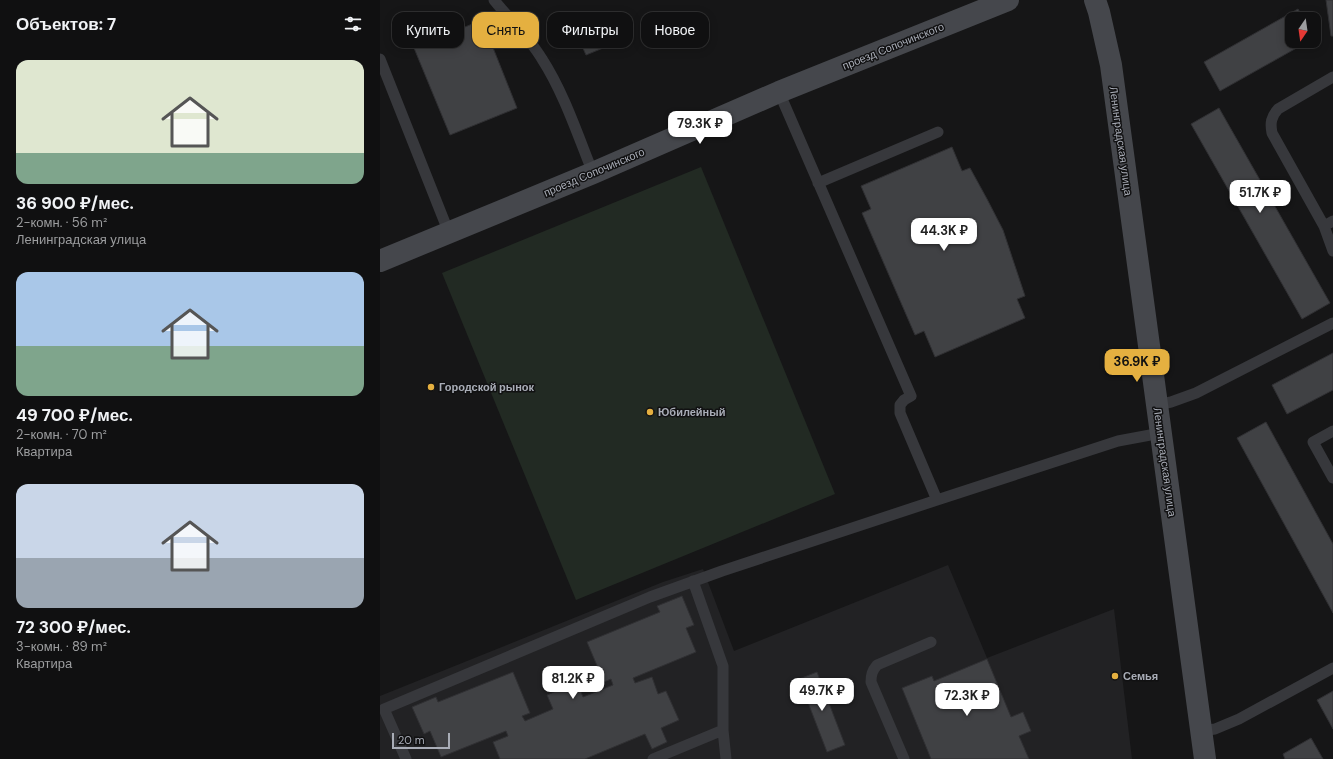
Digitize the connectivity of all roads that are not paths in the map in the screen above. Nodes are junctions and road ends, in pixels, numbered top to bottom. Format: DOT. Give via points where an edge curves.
graph roads {
  1 [pos="494,0"];
  2 [pos="1008,0"];
  3 [pos="1095,0"];
  4 [pos="380,59"];
  5 [pos="1333,77"];
  6 [pos="779,92"];
  7 [pos="938,132"];
  8 [pos="593,173"];
  9 [pos="818,183"];
  10 [pos="1328,223"];
  11 [pos="449,233"];
  12 [pos="1333,251"];
  13 [pos="380,262"];
  14 [pos="1333,323"];
  15 [pos="1157,405"];
  16 [pos="1333,431"];
  17 [pos="1161,433"];
  18 [pos="1333,478"];
  19 [pos="937,500"];
  20 [pos="693,581"];
  21 [pos="931,642"];
  22 [pos="1333,668"];
  23 [pos="723,730"];
  24 [pos="1201,731"];
  25 [pos="406,759"];
  26 [pos="654,759"];
  27 [pos="726,759"];
  28 [pos="904,759"];
  29 [pos="1205,759"];
  1 -- 8 [label="lane" via="543,60 559,90"];
  2 -- 6 [label="street, проезд Сопочинского"];
  3 -- 15 [label="street, Ленинградская улица" via="1110,65"];
  4 -- 11 [label="lane"];
  5 -- 10 [label="lane" via="1278,109 1272,116 1270,126"];
  6 -- 8 [label="street, проезд Сопочинского"];
  6 -- 9 [label="lane"];
  7 -- 9 [label="lane"];
  8 -- 11 [label="street, проезд Сопочинского"];
  9 -- 19 [label="lane" via="911,396 900,405 900,412"];
  10 -- 12 [label="lane"];
  11 -- 13 [label="street, проезд Сопочинского"];
  14 -- 15 [label="lane" via="1196,393"];
  15 -- 17 [label="street, Ленинградская улица"];
  16 -- 18 [label="lane" via="1313,442"];
  17 -- 19 [label="lane" via="1118,441"];
  17 -- 24 [label="street, Ленинградская улица"];
  19 -- 20 [label="lane"];
  20 -- 23 [label="lane" via="723,666"];
  20 -- 25 [label="lane" via="384,709"];
  21 -- 28 [label="lane" via="878,665 871,677"];
  22 -- 24 [label="lane" via="1239,719 1215,729"];
  23 -- 26 [label="lane"];
  23 -- 27 [label="lane"];
  24 -- 29 [label="street, Ленинградская улица"];
}
